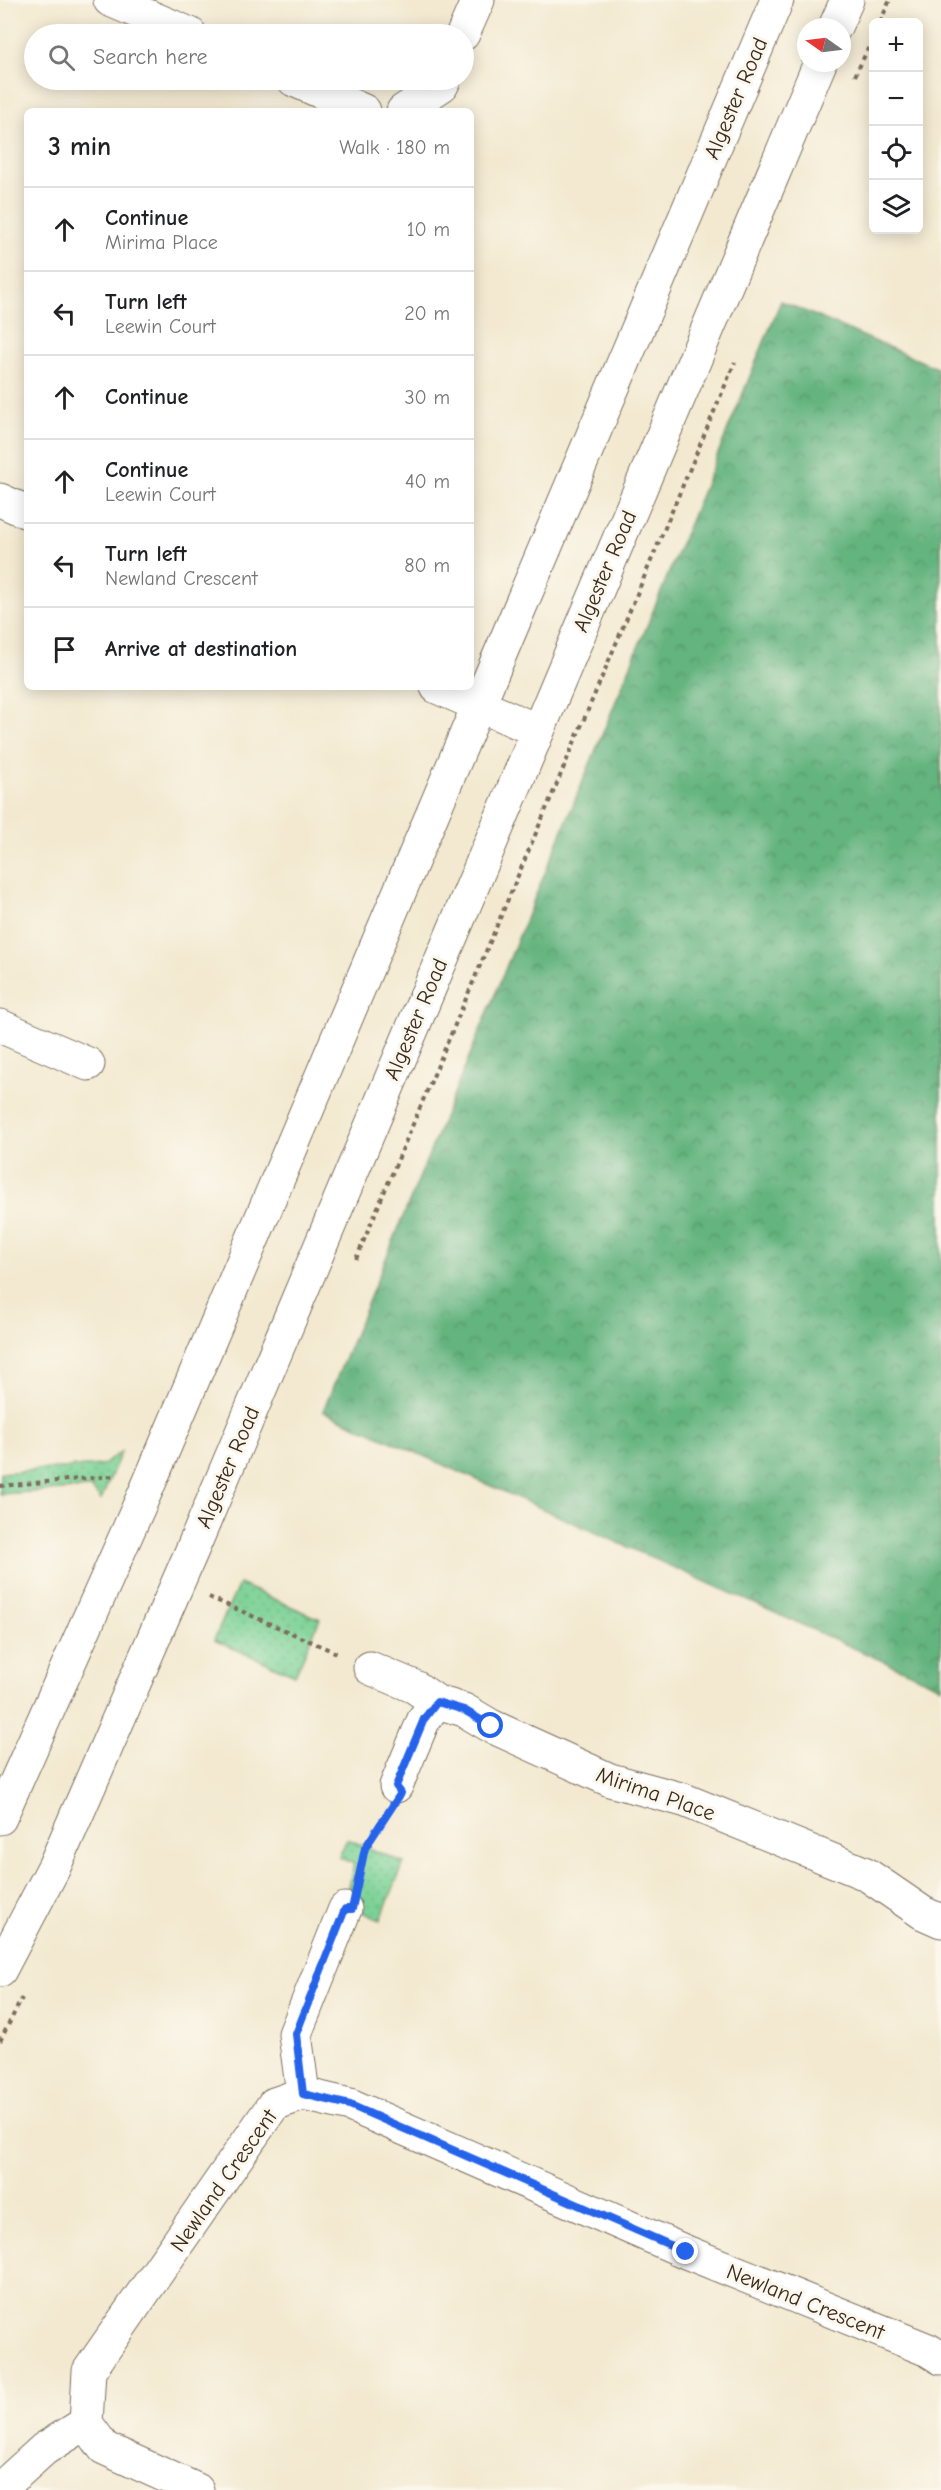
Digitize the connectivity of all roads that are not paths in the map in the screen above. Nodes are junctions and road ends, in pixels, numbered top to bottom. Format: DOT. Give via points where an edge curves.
graph roads {
  1 [pos="110,0"];
  2 [pos="478,0"];
  3 [pos="777,0"];
  4 [pos="847,0"];
  5 [pos="839,18"];
  6 [pos="166,24"];
  7 [pos="467,24"];
  8 [pos="816,72"];
  9 [pos="317,90"];
  10 [pos="434,90"];
  11 [pos="357,108"];
  12 [pos="408,108"];
  13 [pos="0,500"];
  14 [pos="24,511"];
  15 [pos="443,690"];
  16 [pos="477,704"];
  17 [pos="536,730"];
  18 [pos="0,1026"];
  19 [pos="88,1064"];
  20 [pos="370,1668"];
  21 [pos="437,1702"];
  22 [pos="396,1786"];
  23 [pos="0,1818"];
  24 [pos="345,1909"];
  25 [pos="941,1921"];
  26 [pos="0,1970"];
  27 [pos="303,2094"];
  28 [pos="941,2358"];
  29 [pos="86,2423"];
  30 [pos="0,2489"];
  31 [pos="197,2490"];
  1 -- 6 [label="main road"];
  2 -- 7 [label="main road"];
  3 -- 16 [label="main road, Algester Road"];
  4 -- 5 [label="main road"];
  8 -- 17 [label="main road, Algester Road"];
  9 -- 11 [label="main road"];
  10 -- 12 [label="main road"];
  13 -- 14 [label="main road"];
  15 -- 16 [label="main road"];
  16 -- 17 [label="main road"];
  16 -- 23 [label="main road, Algester Road" via="148,1486"];
  17 -- 26 [label="main road, Algester Road" via="188,1559 54,1866"];
  18 -- 19 [label="main road"];
  20 -- 21 [label="main road, Mirima Place"];
  21 -- 22 [label="main road" via="424,1719"];
  21 -- 25 [label="main road, Mirima Place" via="464,1710 610,1780 684,1800 866,1874"];
  24 -- 27 [label="main road" via="296,2034"];
  27 -- 28 [label="main road, Newland Crescent" via="350,2105"];
  27 -- 29 [label="main road, Newland Crescent" via="274,2104 89,2371"];
  29 -- 30 [label="main road" via="44,2449"];
  29 -- 31 [label="main road" via="104,2448"];
}
